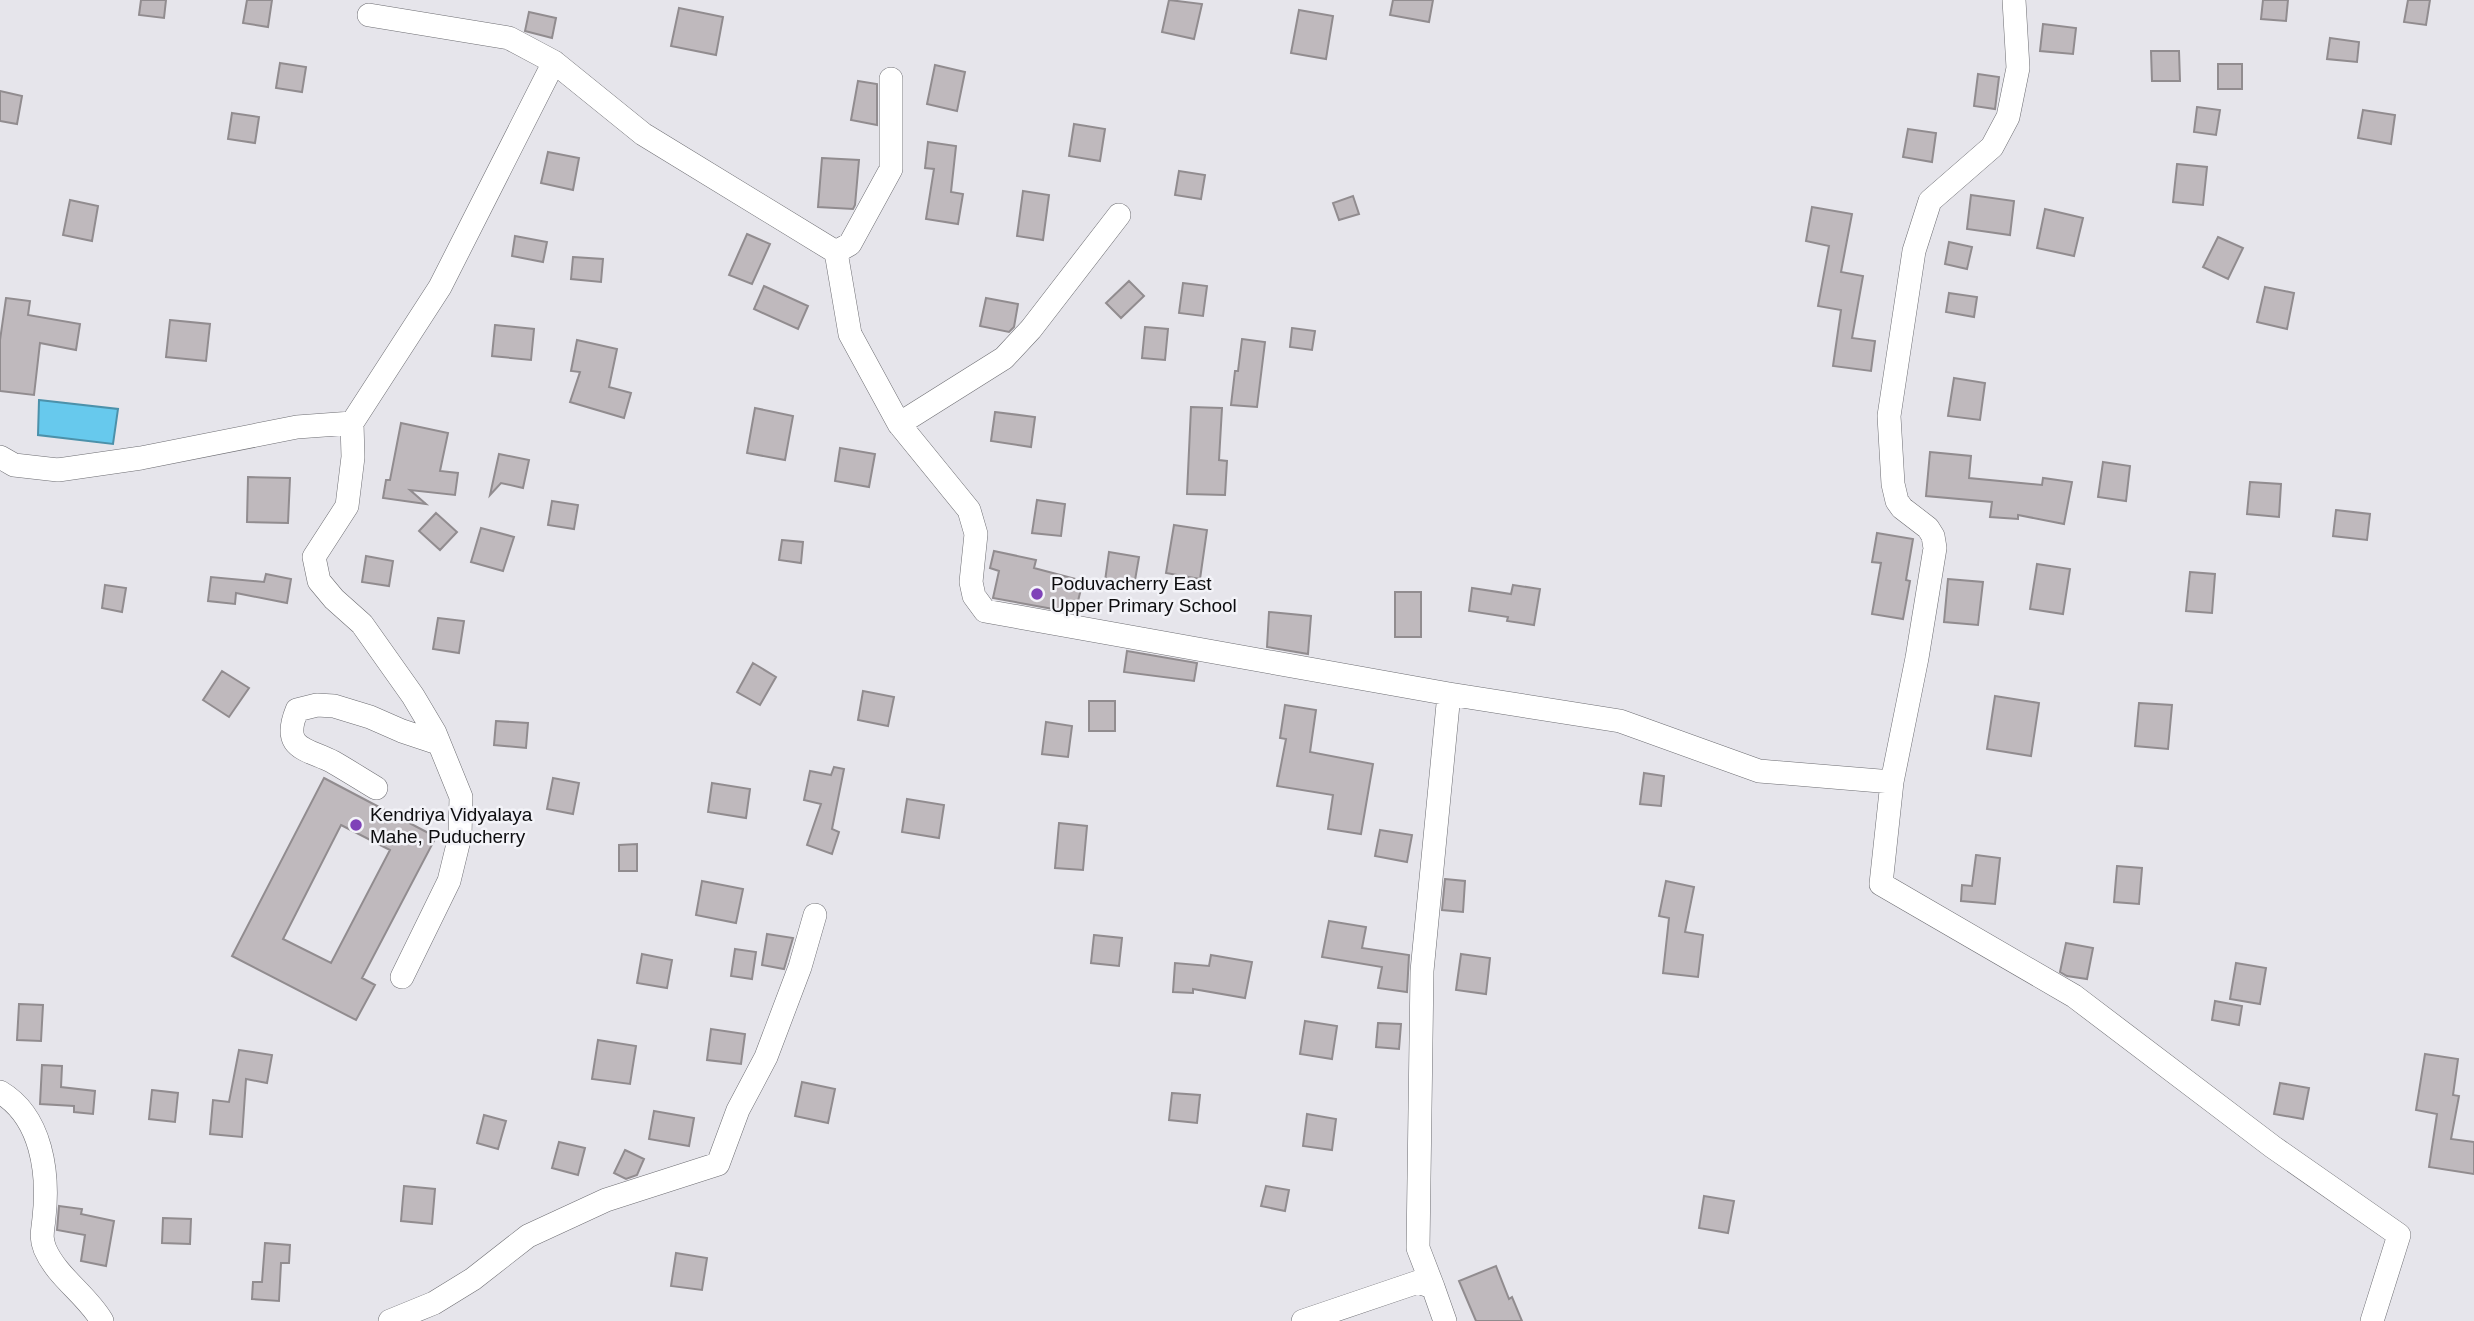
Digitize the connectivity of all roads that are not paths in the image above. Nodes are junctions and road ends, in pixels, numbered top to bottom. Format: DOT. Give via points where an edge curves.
graph roads {
  1 [pos="2014,0"];
  2 [pos="369,15"];
  3 [pos="554,62"];
  4 [pos="891,79"];
  5 [pos="1119,215"];
  6 [pos="836,252"];
  7 [pos="352,423"];
  8 [pos="899,424"];
  9 [pos="0,457"];
  10 [pos="1449,694"];
  11 [pos="438,743"];
  12 [pos="1892,782"];
  13 [pos="376,788"];
  14 [pos="815,915"];
  15 [pos="401,977"];
  16 [pos="0,1092"];
  17 [pos="1433,1287"];
  18 [pos="102,1321"];
  19 [pos="390,1321"];
  20 [pos="1303,1321"];
  21 [pos="1445,1321"];
  22 [pos="2372,1321"];
  1 -- 12 [label="street" via="2018,68 2008,117 1992,147 1930,201 1914,251 1889,416 1893,484 1897,501 1928,528 1935,548"];
  2 -- 3 [label="street" via="509,38"];
  3 -- 6 [label="street" via="643,134"];
  3 -- 7 [label="street" via="440,287"];
  4 -- 6 [label="street" via="891,169 850,244"];
  5 -- 8 [label="street" via="1004,358"];
  6 -- 8 [label="street" via="850,334"];
  7 -- 9 [label="street" via="297,427 58,470 14,465"];
  7 -- 11 [label="street" via="347,506 314,557 319,581 362,624 413,696"];
  8 -- 10 [label="street" via="969,510 976,534 971,582 985,611"];
  10 -- 12 [label="street" via="1620,721 1759,771"];
  10 -- 17 [label="street" via="1422,971 1418,1248"];
  11 -- 13 [label="street" via="334,706 297,710 290,726 302,749"];
  11 -- 15 [label="street" via="461,797 460,836 449,880"];
  12 -- 22 [label="street" via="1881,884 2074,996 2273,1147 2399,1235"];
  14 -- 19 [label="street" via="766,1057 738,1110 718,1164 606,1200 528,1237 434,1303"];
  16 -- 18 [label="street" via="28,1121 41,1148 45,1191 41,1237 46,1251"];
  17 -- 20 [label="street" via="1418,1282"];
  17 -- 21 [label="street"];
}
